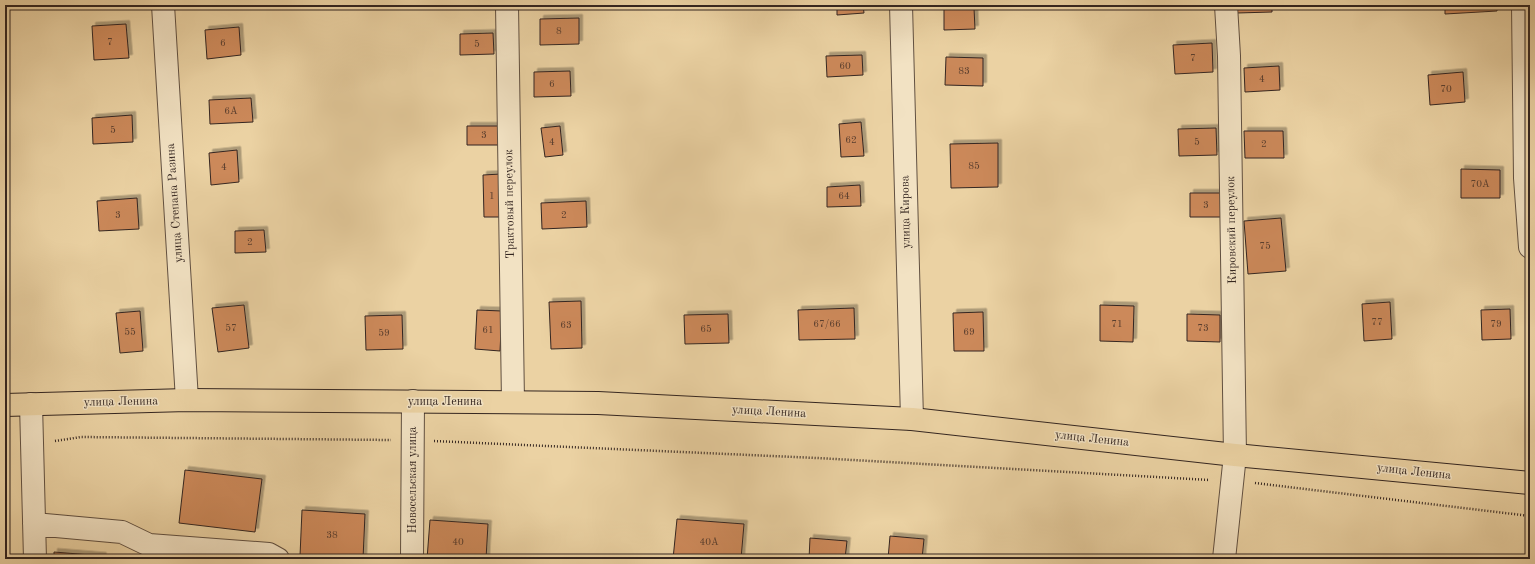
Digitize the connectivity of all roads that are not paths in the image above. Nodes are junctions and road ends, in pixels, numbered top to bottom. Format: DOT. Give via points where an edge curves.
graph roads {
  1 [pos="163,5"];
  2 [pos="507,5"];
  3 [pos="901,5"];
  4 [pos="1226,5"];
  5 [pos="1523,5"];
  6 [pos="1530,247"];
  7 [pos="187,400"];
  8 [pos="413,402"];
  9 [pos="514,402"];
  10 [pos="31,404"];
  11 [pos="5,405"];
  12 [pos="912,419"];
  13 [pos="1235,454"];
  14 [pos="1530,483"];
  15 [pos="34,524"];
  16 [pos="159,552"];
  17 [pos="35,559"];
  18 [pos="278,559"];
  19 [pos="412,559"];
  20 [pos="1224,559"];
  1 -- 7 [label="street, улица Степана Разина"];
  2 -- 9 [label="street, Трактовый переулок"];
  3 -- 12 [label="street, улица Кирова"];
  4 -- 13 [label="street, Кировский переулок"];
  5 -- 6 [label="street" via="1525,178"];
  7 -- 8 [label="main road, улица Ленина"];
  7 -- 10 [label="main road, улица Ленина"];
  8 -- 9 [label="main road, улица Ленина"];
  8 -- 19 [label="street, Новосельская улица"];
  9 -- 12 [label="main road, улица Ленина" via="598,403"];
  10 -- 11 [label="main road, улица Ленина"];
  10 -- 15 [label="street"];
  12 -- 13 [label="main road, улица Ленина"];
  13 -- 14 [label="main road, улица Ленина"];
  13 -- 20 [label="street, Кировский переулок"];
  15 -- 16 [label="street" via="122,532"];
  15 -- 17 [label="street"];
  16 -- 18 [label="street" via="269,554"];
}
